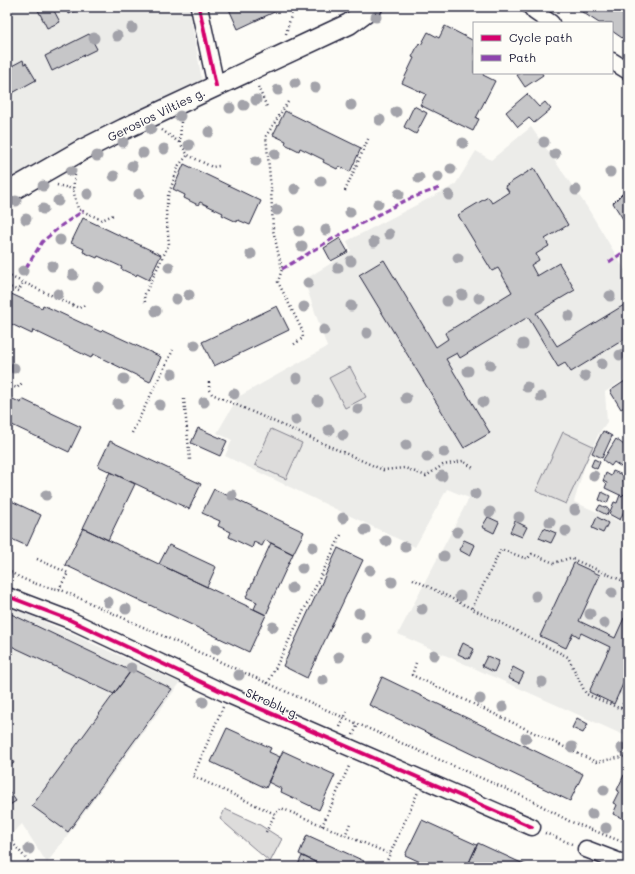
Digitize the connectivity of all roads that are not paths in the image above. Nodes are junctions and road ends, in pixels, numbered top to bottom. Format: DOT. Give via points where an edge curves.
graph roads {
  1 [pos="199,7"];
  2 [pos="372,7"];
  3 [pos="531,7"];
  4 [pos="550,22"];
  5 [pos="613,62"];
  6 [pos="628,71"];
  7 [pos="216,86"];
  8 [pos="7,193"];
  9 [pos="7,596"];
  10 [pos="532,827"];
  11 [pos="586,849"];
  12 [pos="628,865"];
  1 -- 7 [label="street"];
  2 -- 7 [label="main road, Gerosios Vilties g." via="349,24"];
  3 -- 4 [label="street"];
  5 -- 6 [label="street"];
  7 -- 8 [label="main road, Gerosios Vilties g." via="82,150"];
  9 -- 10 [label="street, Skroblų g." via="70,620 229,695"];
  11 -- 12 [label="street"];
}
